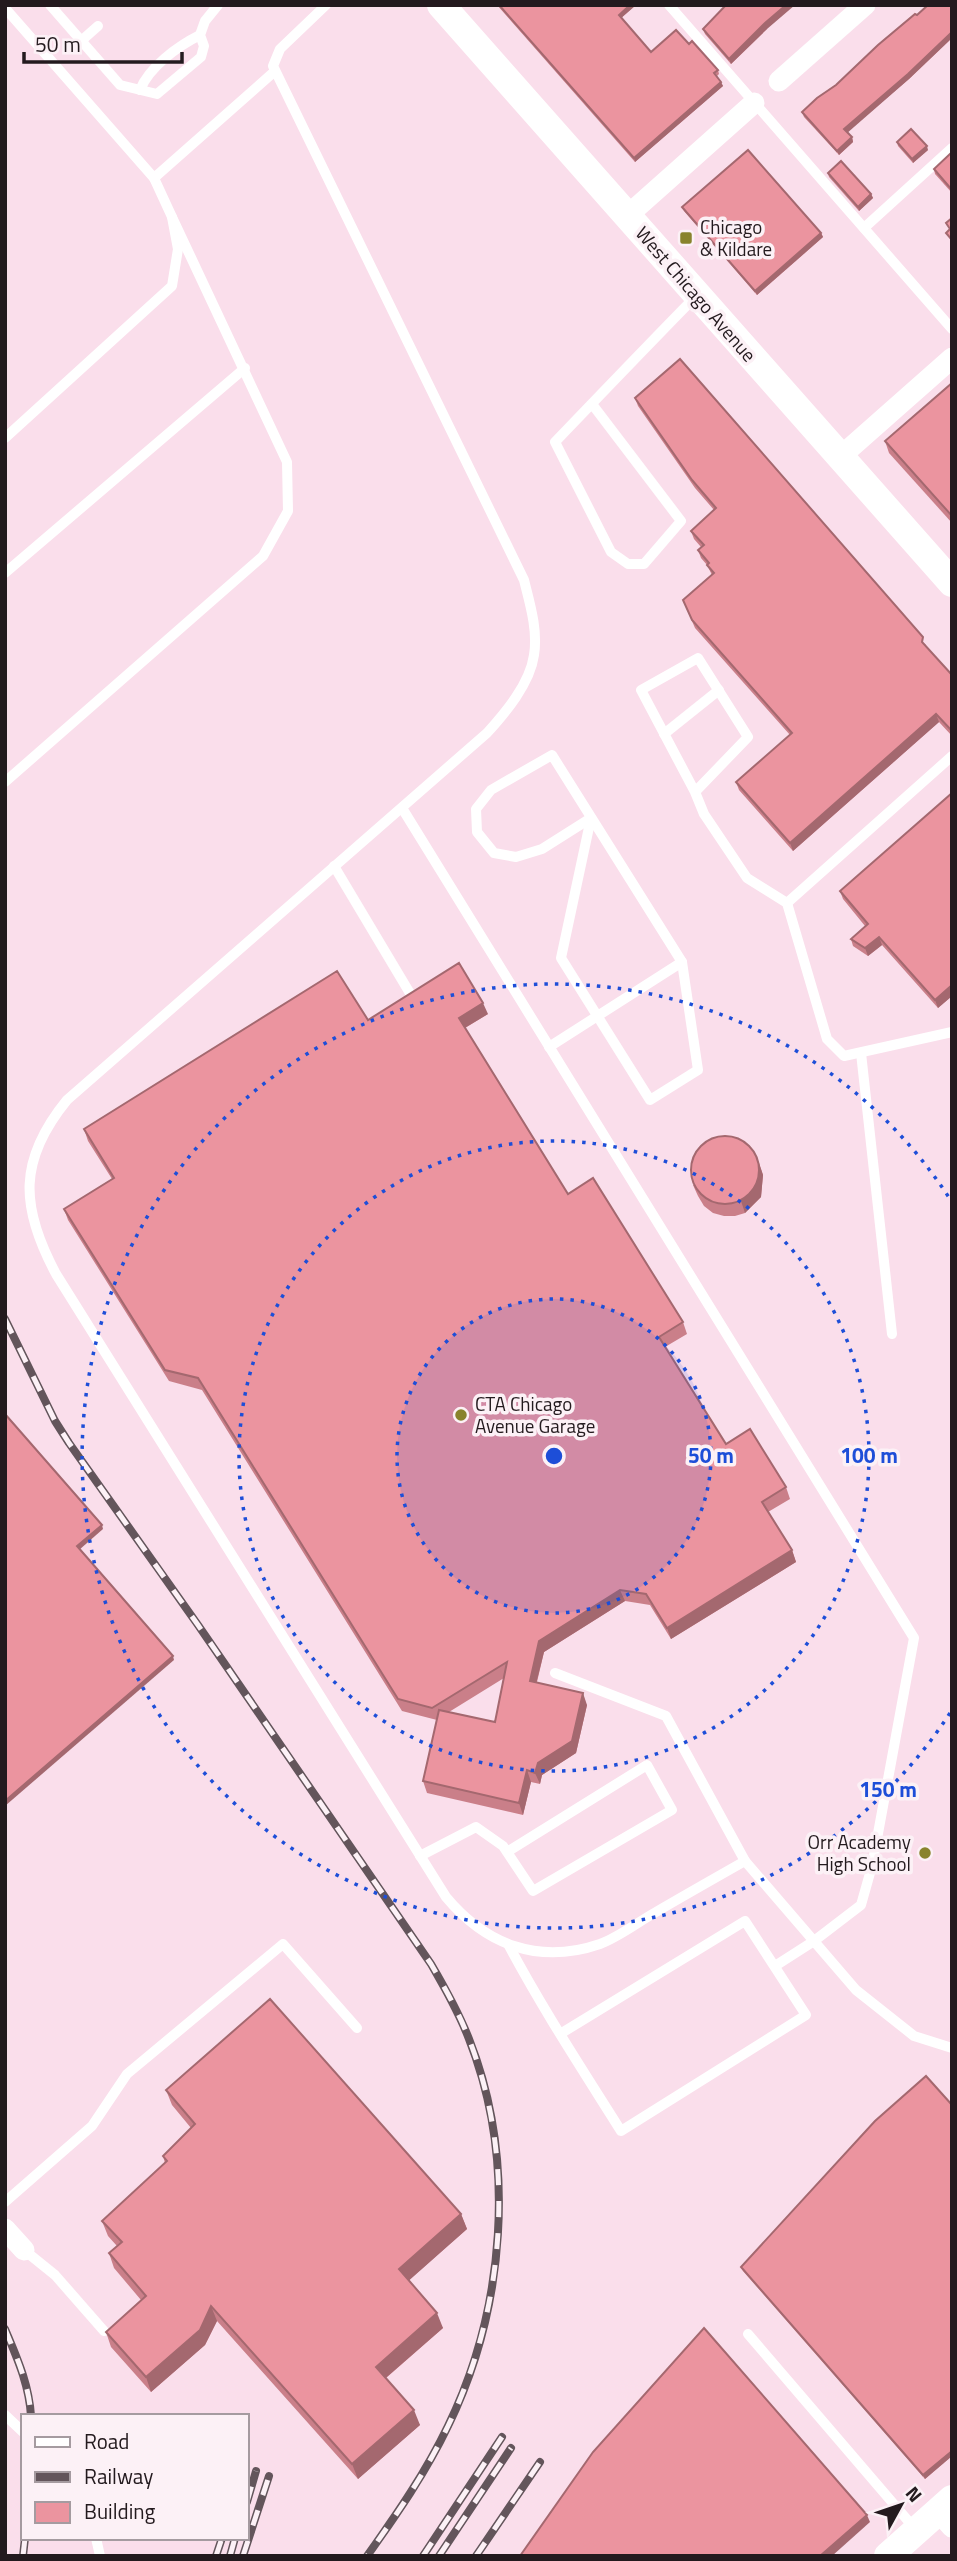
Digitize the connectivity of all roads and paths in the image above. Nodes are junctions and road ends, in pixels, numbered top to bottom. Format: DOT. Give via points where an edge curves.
graph roads {
  1 [pos="50,5"];
  2 [pos="218,5"];
  3 [pos="326,5"];
  4 [pos="441,5"];
  5 [pos="669,5"];
  6 [pos="865,5"];
  7 [pos="5,8"];
  8 [pos="98,26"];
  9 [pos="200,35"];
  10 [pos="82,41"];
  11 [pos="275,71"];
  12 [pos="779,81"];
  13 [pos="140,90"];
  14 [pos="754,103"];
  15 [pos="952,148"];
  16 [pos="154,178"];
  17 [pos="627,216"];
  18 [pos="172,217"];
  19 [pos="864,228"];
  20 [pos="697,295"];
  21 [pos="952,329"];
  22 [pos="952,359"];
  23 [pos="244,368"];
  24 [pos="592,404"];
  25 [pos="5,438"];
  26 [pos="841,457"];
  27 [pos="5,573"];
  28 [pos="952,583"];
  29 [pos="719,690"];
  30 [pos="664,734"];
  31 [pos="952,756"];
  32 [pos="5,782"];
  33 [pos="695,792"];
  34 [pos="402,807"];
  35 [pos="591,818"];
  36 [pos="334,866"];
  37 [pos="787,903"];
  38 [pos="682,962"];
  39 [pos="411,995"];
  40 [pos="597,1016"];
  41 [pos="952,1032"];
  42 [pos="549,1047"];
  43 [pos="861,1053"];
  44 [pos="892,1334"];
  45 [pos="555,1673"];
  46 [pos="507,1852"];
  47 [pos="420,1856"];
  48 [pos="745,1861"];
  49 [pos="814,1941"];
  50 [pos="508,1944"];
  51 [pos="775,1966"];
  52 [pos="356,2028"];
  53 [pos="559,2034"];
  54 [pos="952,2048"];
  55 [pos="5,2202"];
  56 [pos="5,2229"];
  57 [pos="24,2250"];
  58 [pos="104,2331"];
  59 [pos="748,2334"];
  60 [pos="5,2415"];
  61 [pos="21,2430"];
  62 [pos="947,2513"];
  63 [pos="916,2530"];
  64 [pos="887,2556"];
  1 -- 10 [label="lane"];
  2 -- 9 [label="lane"];
  3 -- 11 [label="lane" via="280,49"];
  4 -- 17 [label="main road, West Chicago Avenue"];
  5 -- 14 [label="lane"];
  6 -- 12 [label="street"];
  7 -- 16 [label="lane"];
  8 -- 10 [label="lane"];
  9 -- 13 [label="lane" via="145,77"];
  9 -- 13 [label="lane" via="201,57 157,94"];
  10 -- 13 [label="lane" via="120,85"];
  11 -- 16 [label="lane"];
  11 -- 34 [label="lane" via="524,580 533,618 534,656 510,708"];
  14 -- 17 [label="street"];
  14 -- 19 [label="lane"];
  15 -- 19 [label="lane"];
  16 -- 18 [label="lane"];
  17 -- 20 [label="main road, West Chicago Avenue"];
  18 -- 23 [label="lane"];
  18 -- 25 [label="lane" via="178,249 172,286"];
  19 -- 21 [label="lane"];
  20 -- 24 [label="lane"];
  20 -- 26 [label="main road, West Chicago Avenue"];
  22 -- 26 [label="street"];
  23 -- 27 [label="lane"];
  23 -- 32 [label="lane" via="287,462 288,511 275,534 262,556"];
  24 -- 24 [label="lane" via="555,442 611,551 628,564 644,564 681,521"];
  26 -- 28 [label="main road, West Chicago Avenue"];
  29 -- 30 [label="lane"];
  29 -- 30 [label="lane" via="698,658 640,690"];
  29 -- 33 [label="lane" via="748,737"];
  30 -- 33 [label="lane"];
  31 -- 37 [label="lane"];
  33 -- 37 [label="lane" via="704,814 747,878"];
  34 -- 36 [label="lane"];
  34 -- 42 [label="lane"];
  35 -- 35 [label="lane" via="552,755 491,790 476,808 478,832 494,853 516,858 542,849"];
  35 -- 38 [label="lane"];
  35 -- 40 [label="lane" via="561,958"];
  36 -- 39 [label="lane"];
  36 -- 47 [label="lane" via="67,1100 36,1147 29,1179 31,1211 39,1242 56,1274"];
  37 -- 43 [label="lane" via="827,1039 844,1056"];
  38 -- 40 [label="lane"];
  38 -- 40 [label="lane" via="698,1070 650,1100"];
  40 -- 42 [label="lane"];
  41 -- 43 [label="lane"];
  42 -- 49 [label="lane" via="914,1638 872,1866 860,1905"];
  43 -- 44 [label="lane"];
  45 -- 48 [label="lane" via="666,1716"];
  46 -- 46 [label="lane" via="533,1891 672,1810 647,1765"];
  46 -- 47 [label="lane" via="476,1827"];
  47 -- 50 [label="lane" via="462,1916 481,1932"];
  48 -- 49 [label="lane"];
  48 -- 50 [label="lane" via="601,1943 565,1952"];
  49 -- 51 [label="lane"];
  49 -- 54 [label="lane" via="856,1990 914,2036"];
  50 -- 53 [label="lane"];
  51 -- 53 [label="lane" via="745,1921"];
  51 -- 53 [label="lane" via="806,2015 621,2131"];
  52 -- 55 [label="lane" via="283,1944 127,2074 92,2126"];
  56 -- 57 [label="street"];
  57 -- 58 [label="lane" via="55,2275"];
  59 -- 63 [label="lane"];
  60 -- 61 [label="lane"];
  62 -- 63 [label="main road"];
  63 -- 64 [label="main road"];
}
